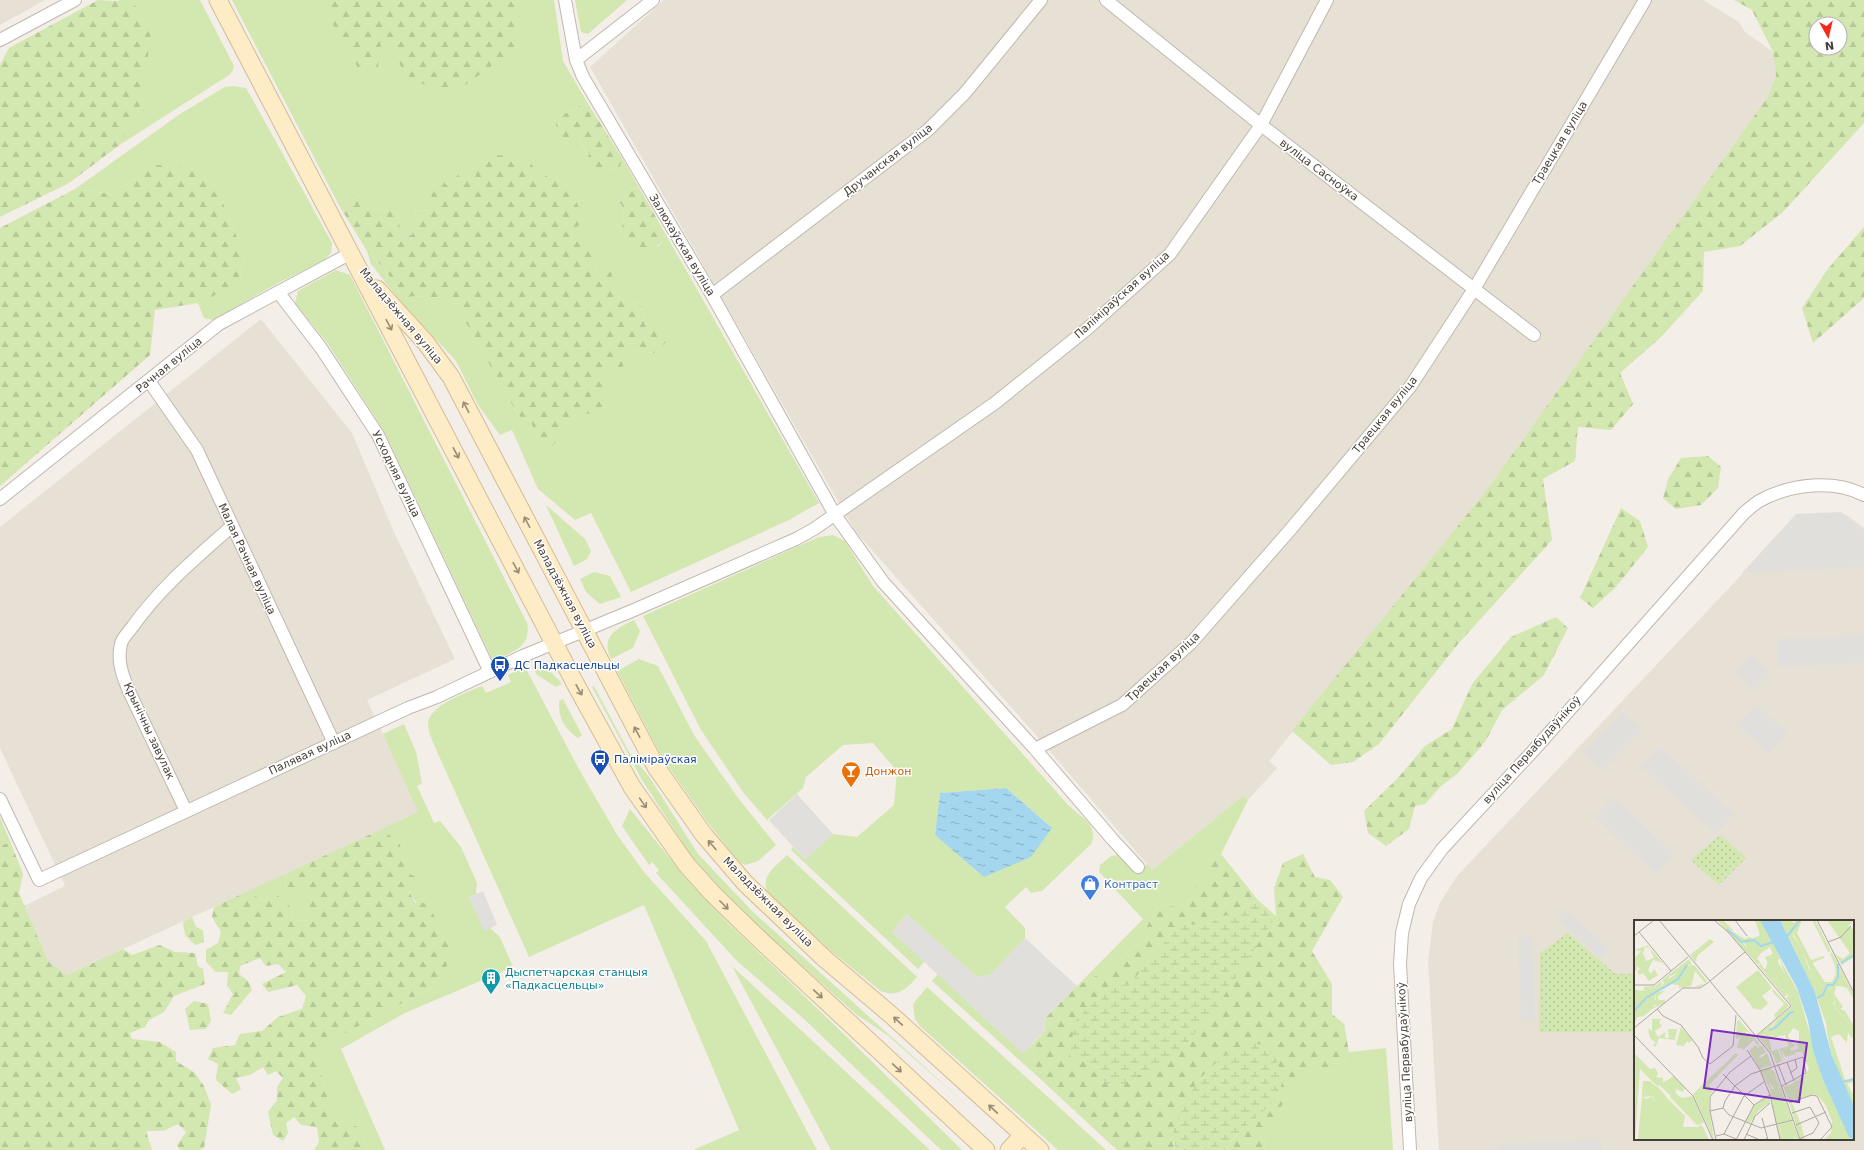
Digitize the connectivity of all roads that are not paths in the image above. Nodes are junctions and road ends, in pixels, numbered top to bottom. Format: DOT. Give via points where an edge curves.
graph roads {
  1 [pos="75,0"];
  2 [pos="218,0"];
  3 [pos="565,0"];
  4 [pos="653,0"];
  5 [pos="1041,0"];
  6 [pos="1106,0"];
  7 [pos="1327,0"];
  8 [pos="1645,0"];
  9 [pos="0,40"];
  10 [pos="576,60"];
  11 [pos="1260,125"];
  12 [pos="351,254"];
  13 [pos="1474,289"];
  14 [pos="278,292"];
  15 [pos="712,295"];
  16 [pos="1534,335"];
  17 [pos="149,381"];
  18 [pos="1864,495"];
  19 [pos="0,499"];
  20 [pos="835,515"];
  21 [pos="232,526"];
  22 [pos="584,631"];
  23 [pos="555,643"];
  24 [pos="490,672"];
  25 [pos="334,743"];
  26 [pos="1035,749"];
  27 [pos="0,799"];
  28 [pos="186,811"];
  29 [pos="1138,867"];
  30 [pos="1023,1135"];
  31 [pos="986,1150"];
  32 [pos="1009,1150"];
  33 [pos="1040,1150"];
  34 [pos="1410,1150"];
  1 -- 9 [label="street"];
  2 -- 12 [label="main road, Маладзёжная вуліца"];
  3 -- 10 [label="street, Залюхаўская вуліца"];
  4 -- 10 [label="street"];
  5 -- 15 [label="street, Дручанская вуліца" via="965,93 928,130"];
  6 -- 11 [label="street, вуліца Сасноўка"];
  7 -- 11 [label="street, Паліміраўская вуліца"];
  8 -- 13 [label="street, Траецкая вуліца"];
  10 -- 15 [label="street, Залюхаўская вуліца" via="583,77"];
  11 -- 13 [label="street, вуліца Сасноўка"];
  11 -- 20 [label="street, Паліміраўская вуліца" via="1170,254 1087,329 995,403"];
  12 -- 14 [label="street, Рачная вуліца"];
  22 -- 12 [label="main road, Маладзёжная вуліца, one-way" via="451,377 426,343 368,280"];
  12 -- 23 [label="main road, Маладзёжная вуліца, one-way"];
  13 -- 16 [label="street, вуліца Сасноўка"];
  13 -- 26 [label="street, Траецкая вуліца" via="1410,387 1192,643 1122,705"];
  14 -- 17 [label="street, Рачная вуліца" via="219,324"];
  14 -- 24 [label="street, Усходняя вуліца" via="321,348 378,435"];
  15 -- 20 [label="street, Залюхаўская вуліца"];
  17 -- 19 [label="street, Рачная вуліца"];
  17 -- 21 [label="street, Малая Рачная вуліца" via="197,450"];
  18 -- 34 [label="street, вуліца Первабудаўнікоў" via="1835,486 1811,485 1760,500 1744,513 1442,849 1421,878 1409,904 1402,933 1400,964"];
  20 -- 22 [label="street, Паліміраўская вуліца" via="796,538"];
  20 -- 26 [label="street" via="883,582"];
  21 -- 25 [label="street, Малая Рачная вуліца"];
  21 -- 28 [label="street, Крынічны завулак" via="150,602 121,642 119,656 128,689"];
  22 -- 23 [label="street, Палявая вуліца"];
  30 -- 22 [label="main road, Маладзёжная вуліца, one-way" via="890,1014 825,959 740,877 704,835 656,767"];
  23 -- 24 [label="street, Палявая вуліца"];
  23 -- 31 [label="main road, Маладзёжная вуліца, one-way" via="632,787 686,864 755,935"];
  24 -- 25 [label="street, Палявая вуліца"];
  25 -- 28 [label="street, Палявая вуліца"];
  26 -- 29 [label="street"];
  27 -- 28 [label="street, Палявая вуліца" via="39,880"];
  30 -- 32 [label="main road"];
  30 -- 33 [label="main road, Маладзёжная вуліца"];
}
